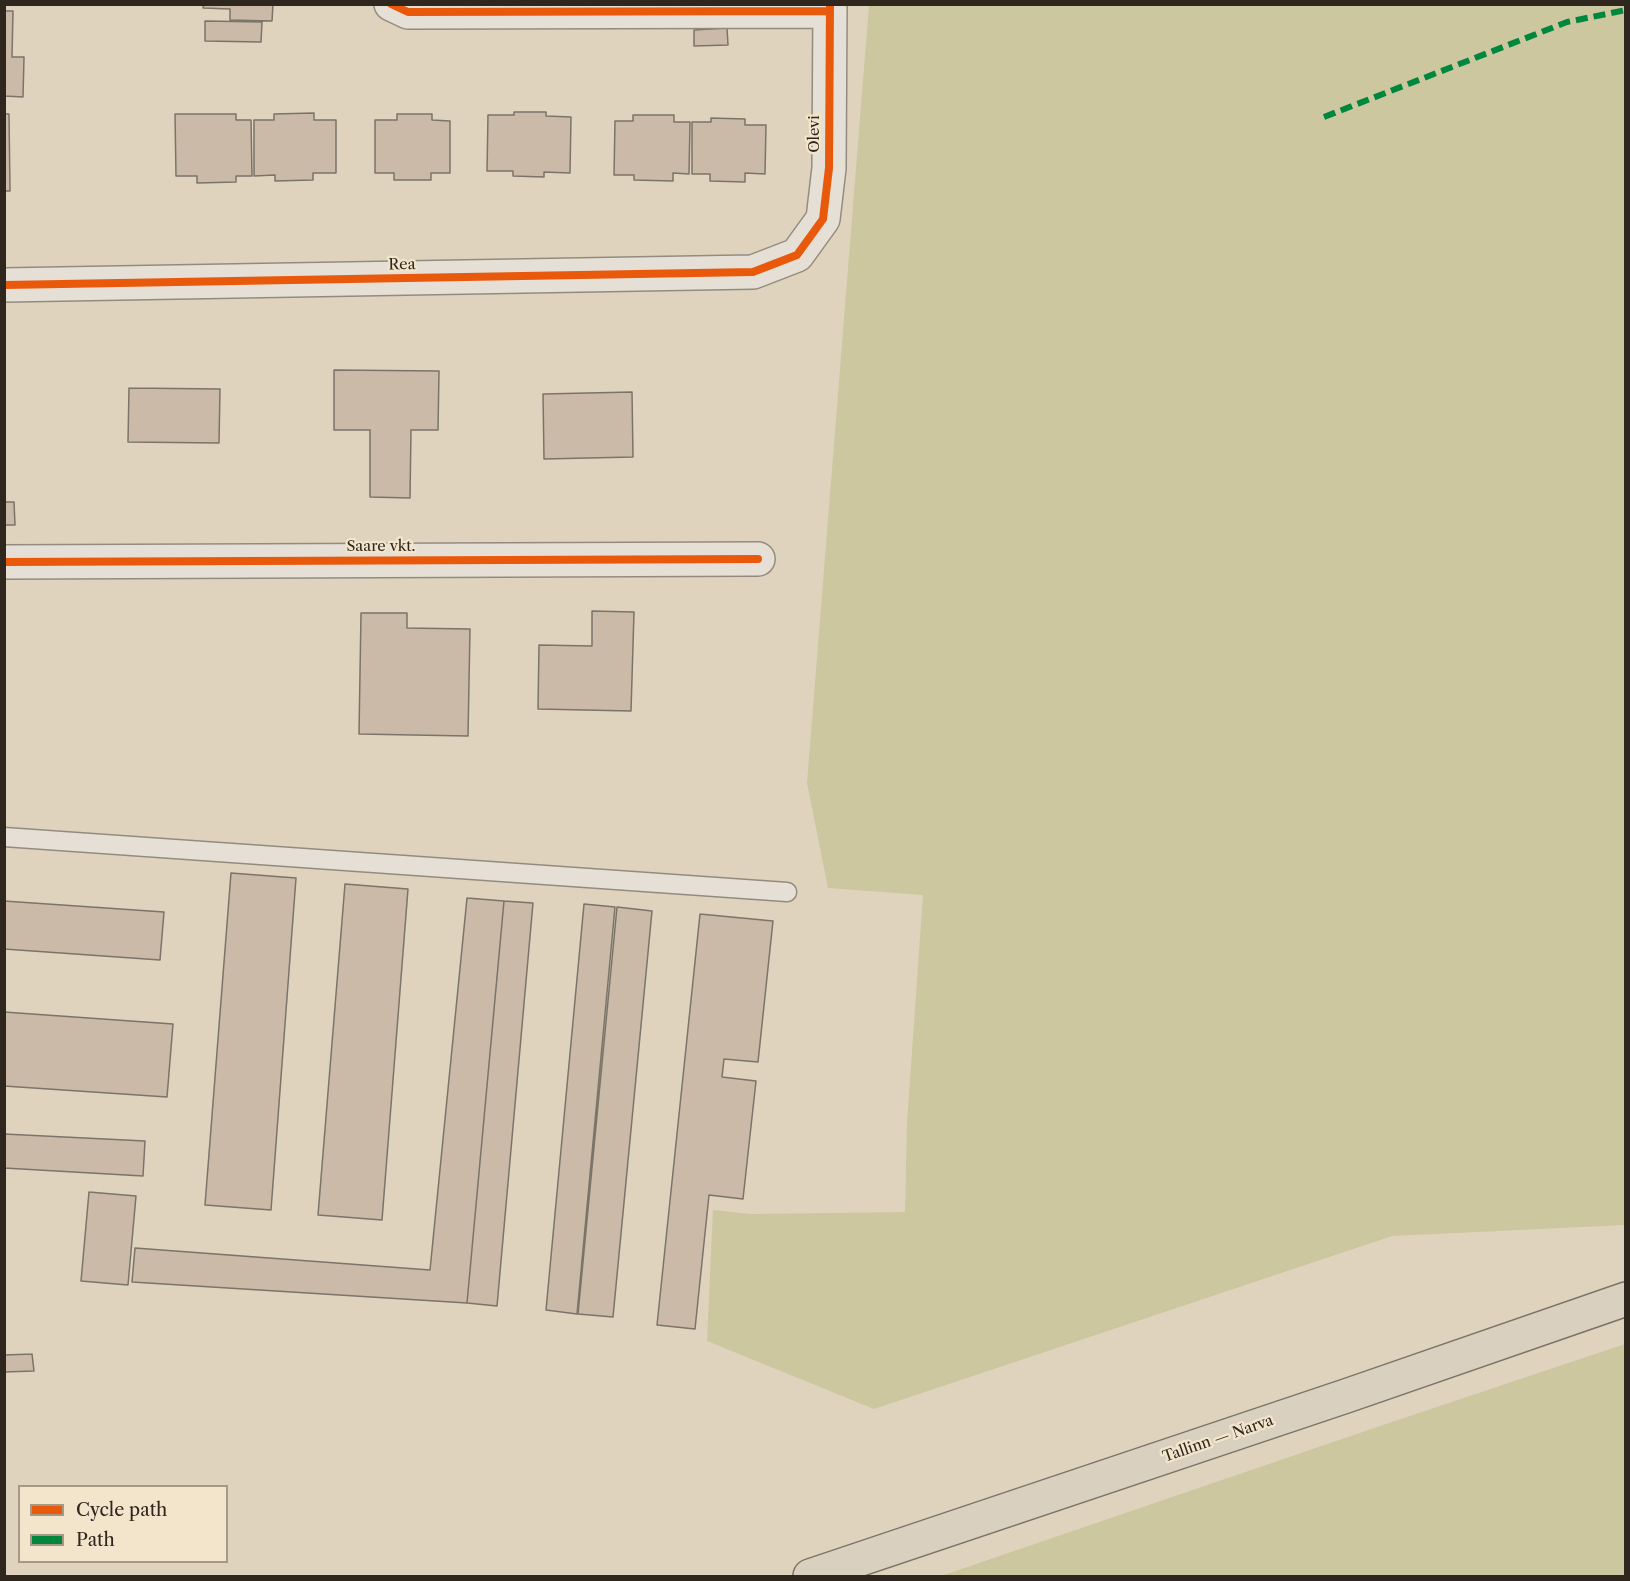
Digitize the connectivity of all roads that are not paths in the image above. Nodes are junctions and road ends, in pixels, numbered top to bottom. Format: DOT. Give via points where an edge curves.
graph roads {
  1 [pos="391,4"];
  2 [pos="527,8"];
  3 [pos="830,8"];
  4 [pos="797,255"];
  5 [pos="4,285"];
  6 [pos="758,559"];
  7 [pos="4,562"];
  8 [pos="4,837"];
  9 [pos="788,892"];
  10 [pos="1626,1299"];
  11 [pos="810,1576"];
  1 -- 2 [label="street" via="408,12"];
  2 -- 3 [label="street"];
  3 -- 4 [label="street, Olevi" via="829,168 823,219"];
  4 -- 5 [label="street, Rea" via="753,272"];
  6 -- 7 [label="street, Saare vkt."];
  8 -- 9 [label="lane"];
  10 -- 11 [label="highway, Tallinn — Narva"];
}
